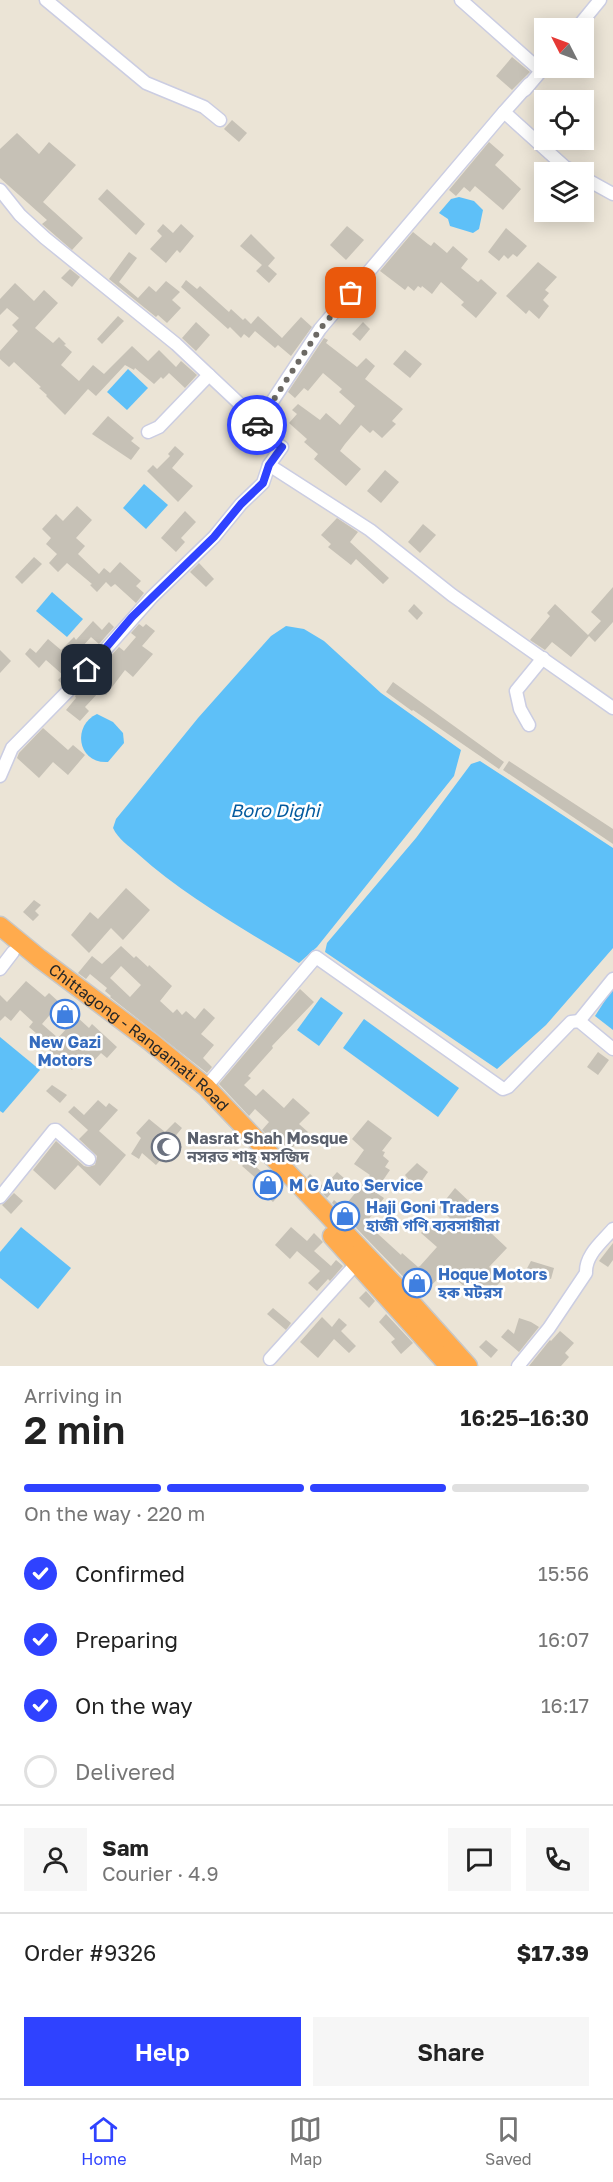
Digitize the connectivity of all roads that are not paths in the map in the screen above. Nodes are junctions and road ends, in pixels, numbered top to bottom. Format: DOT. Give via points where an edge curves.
graph roads {
  1 [pos="46,0"];
  2 [pos="460,0"];
  3 [pos="600,0"];
  4 [pos="585,18"];
  5 [pos="534,62"];
  6 [pos="535,78"];
  7 [pos="535,78"];
  8 [pos="525,90"];
  9 [pos="504,112"];
  10 [pos="220,120"];
  11 [pos="560,162"];
  12 [pos="594,184"];
  13 [pos="0,190"];
  14 [pos="613,194"];
  15 [pos="209,375"];
  16 [pos="259,422"];
  17 [pos="148,432"];
  18 [pos="269,465"];
  19 [pos="543,658"];
  20 [pos="613,708"];
  21 [pos="529,725"];
  22 [pos="0,776"];
  23 [pos="0,926"];
  24 [pos="6,946"];
  25 [pos="0,969"];
  26 [pos="613,979"];
  27 [pos="579,1021"];
  28 [pos="613,1049"];
  29 [pos="206,1087"];
  30 [pos="89,1159"];
  31 [pos="0,1197"];
  32 [pos="613,1229"];
  33 [pos="356,1264"];
  34 [pos="270,1359"];
  35 [pos="449,1366"];
  36 [pos="468,1366"];
  37 [pos="518,1366"];
  1 -- 10 [label="street" via="146,82 204,107"];
  2 -- 5 [label="street"];
  3 -- 4 [label="street"];
  6 -- 8 [label="street"];
  7 -- 9 [label="street"];
  9 -- 11 [label="street"];
  9 -- 16 [label="street" via="320,329"];
  12 -- 14 [label="street"];
  13 -- 15 [label="street" via="45,238"];
  15 -- 16 [label="street"];
  15 -- 17 [label="street" via="159,428"];
  16 -- 18 [label="street" via="254,429 282,447"];
  18 -- 19 [label="street" via="370,530 452,595"];
  18 -- 22 [label="street" via="263,483 214,537 152,597 12,748"];
  19 -- 20 [label="street"];
  19 -- 21 [label="street" via="516,691"];
  23 -- 29 [label="highway, Chittagong - Rangamati Road"];
  24 -- 25 [label="street"];
  24 -- 33 [label="highway, Chittagong - Rangamati Road" via="197,1093 274,1171"];
  26 -- 27 [label="street"];
  27 -- 28 [label="street"];
  27 -- 29 [label="street" via="571,1022 503,1089 316,957"];
  29 -- 36 [label="highway, Chittagong - Rangamati Road"];
  30 -- 31 [label="street" via="54,1130"];
  32 -- 37 [label="street" via="589,1257 586,1273 549,1328"];
  33 -- 34 [label="street"];
  33 -- 35 [label="highway, Chittagong - Rangamati Road"];
}
